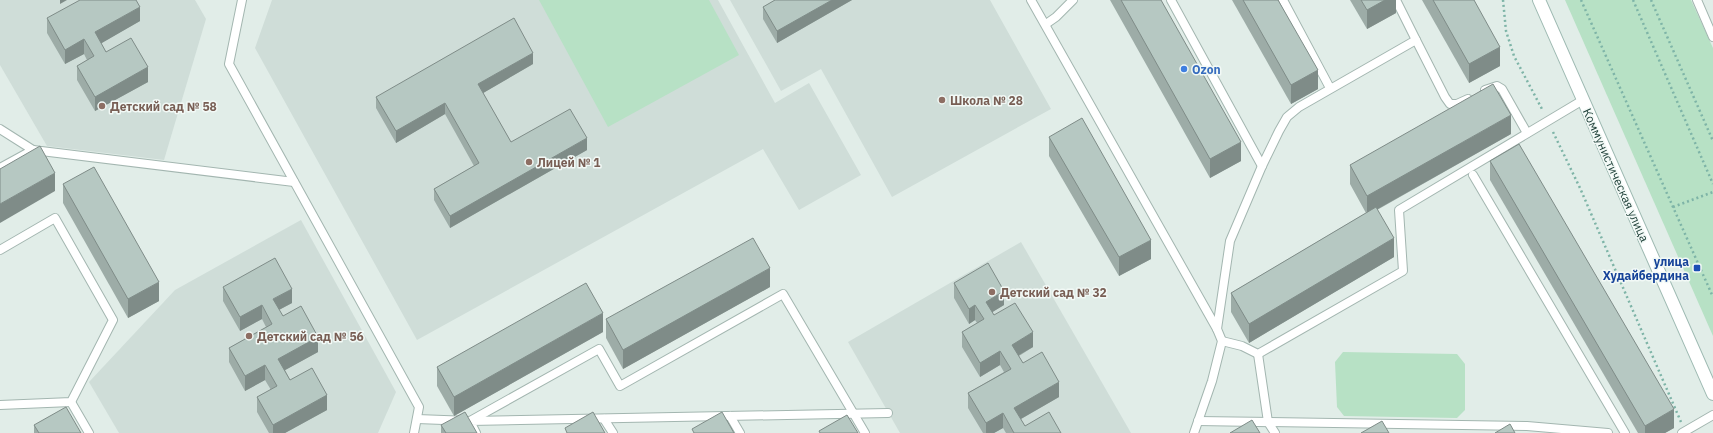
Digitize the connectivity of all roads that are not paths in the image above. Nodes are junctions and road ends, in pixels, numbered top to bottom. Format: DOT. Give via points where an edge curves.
graph roads {
  1 [pos="242,0"];
  2 [pos="1031,0"];
  3 [pos="1073,0"];
  4 [pos="1171,0"];
  5 [pos="1283,0"];
  6 [pos="1396,0"];
  7 [pos="1539,0"];
  8 [pos="1696,0"];
  9 [pos="1046,24"];
  10 [pos="1713,37"];
  11 [pos="1416,40"];
  12 [pos="1330,88"];
  13 [pos="1583,100"];
  14 [pos="0,129"];
  15 [pos="1527,133"];
  16 [pos="33,150"];
  17 [pos="1262,166"];
  18 [pos="0,168"];
  19 [pos="1473,175"];
  20 [pos="294,182"];
  21 [pos="0,250"];
  22 [pos="1216,329"];
  23 [pos="1222,341"];
  24 [pos="1258,354"];
  25 [pos="1713,394"];
  26 [pos="71,402"];
  27 [pos="0,405"];
  28 [pos="854,413"];
  29 [pos="888,413"];
  30 [pos="1713,415"];
  31 [pos="730,416"];
  32 [pos="417,419"];
  33 [pos="604,419"];
  34 [pos="1198,421"];
  35 [pos="470,422"];
  36 [pos="1268,422"];
  37 [pos="1399,424"];
  38 [pos="1527,430"];
  39 [pos="1684,432"];
  40 [pos="89,433"];
  41 [pos="414,433"];
  42 [pos="476,433"];
  43 [pos="613,433"];
  44 [pos="740,433"];
  45 [pos="865,433"];
  46 [pos="1194,433"];
  47 [pos="1275,433"];
  48 [pos="1404,433"];
  49 [pos="1608,433"];
  50 [pos="1625,433"];
  1 -- 20 [label="lane" via="229,64"];
  2 -- 9 [label="lane"];
  3 -- 9 [label="lane" via="1056,18"];
  4 -- 17 [label="lane"];
  5 -- 12 [label="lane"];
  6 -- 11 [label="lane"];
  7 -- 13 [label="main road, Коммунистическая улица"];
  8 -- 10 [label="lane"];
  9 -- 22 [label="lane"];
  11 -- 12 [label="lane"];
  11 -- 15 [label="lane" via="1450,104 1457,104 1497,86 1502,89"];
  12 -- 17 [label="lane" via="1287,117"];
  13 -- 15 [label="lane"];
  13 -- 25 [label="main road, Коммунистическая улица"];
  14 -- 16 [label="lane"];
  15 -- 24 [label="lane" via="1399,210 1403,271"];
  16 -- 18 [label="lane"];
  16 -- 20 [label="lane"];
  17 -- 22 [label="lane" via="1230,241"];
  19 -- 50 [label="lane"];
  20 -- 32 [label="lane" via="419,406"];
  21 -- 26 [label="lane" via="56,218 114,320"];
  22 -- 23 [label="lane"];
  23 -- 24 [label="lane" via="1242,346"];
  23 -- 34 [label="lane" via="1212,382"];
  24 -- 36 [label="lane"];
  26 -- 27 [label="lane"];
  26 -- 40 [label="lane"];
  28 -- 29 [label="lane"];
  28 -- 31 [label="lane"];
  28 -- 35 [label="lane" via="783,294 620,386 599,349"];
  28 -- 45 [label="lane"];
  30 -- 39 [label="lane"];
  31 -- 33 [label="lane"];
  31 -- 44 [label="lane"];
  32 -- 35 [label="lane"];
  32 -- 41 [label="lane"];
  33 -- 35 [label="lane"];
  33 -- 43 [label="lane"];
  34 -- 36 [label="lane"];
  34 -- 46 [label="lane"];
  35 -- 42 [label="lane"];
  36 -- 37 [label="lane"];
  36 -- 47 [label="lane"];
  37 -- 38 [label="lane"];
  37 -- 48 [label="lane"];
  38 -- 49 [label="lane"];
}
